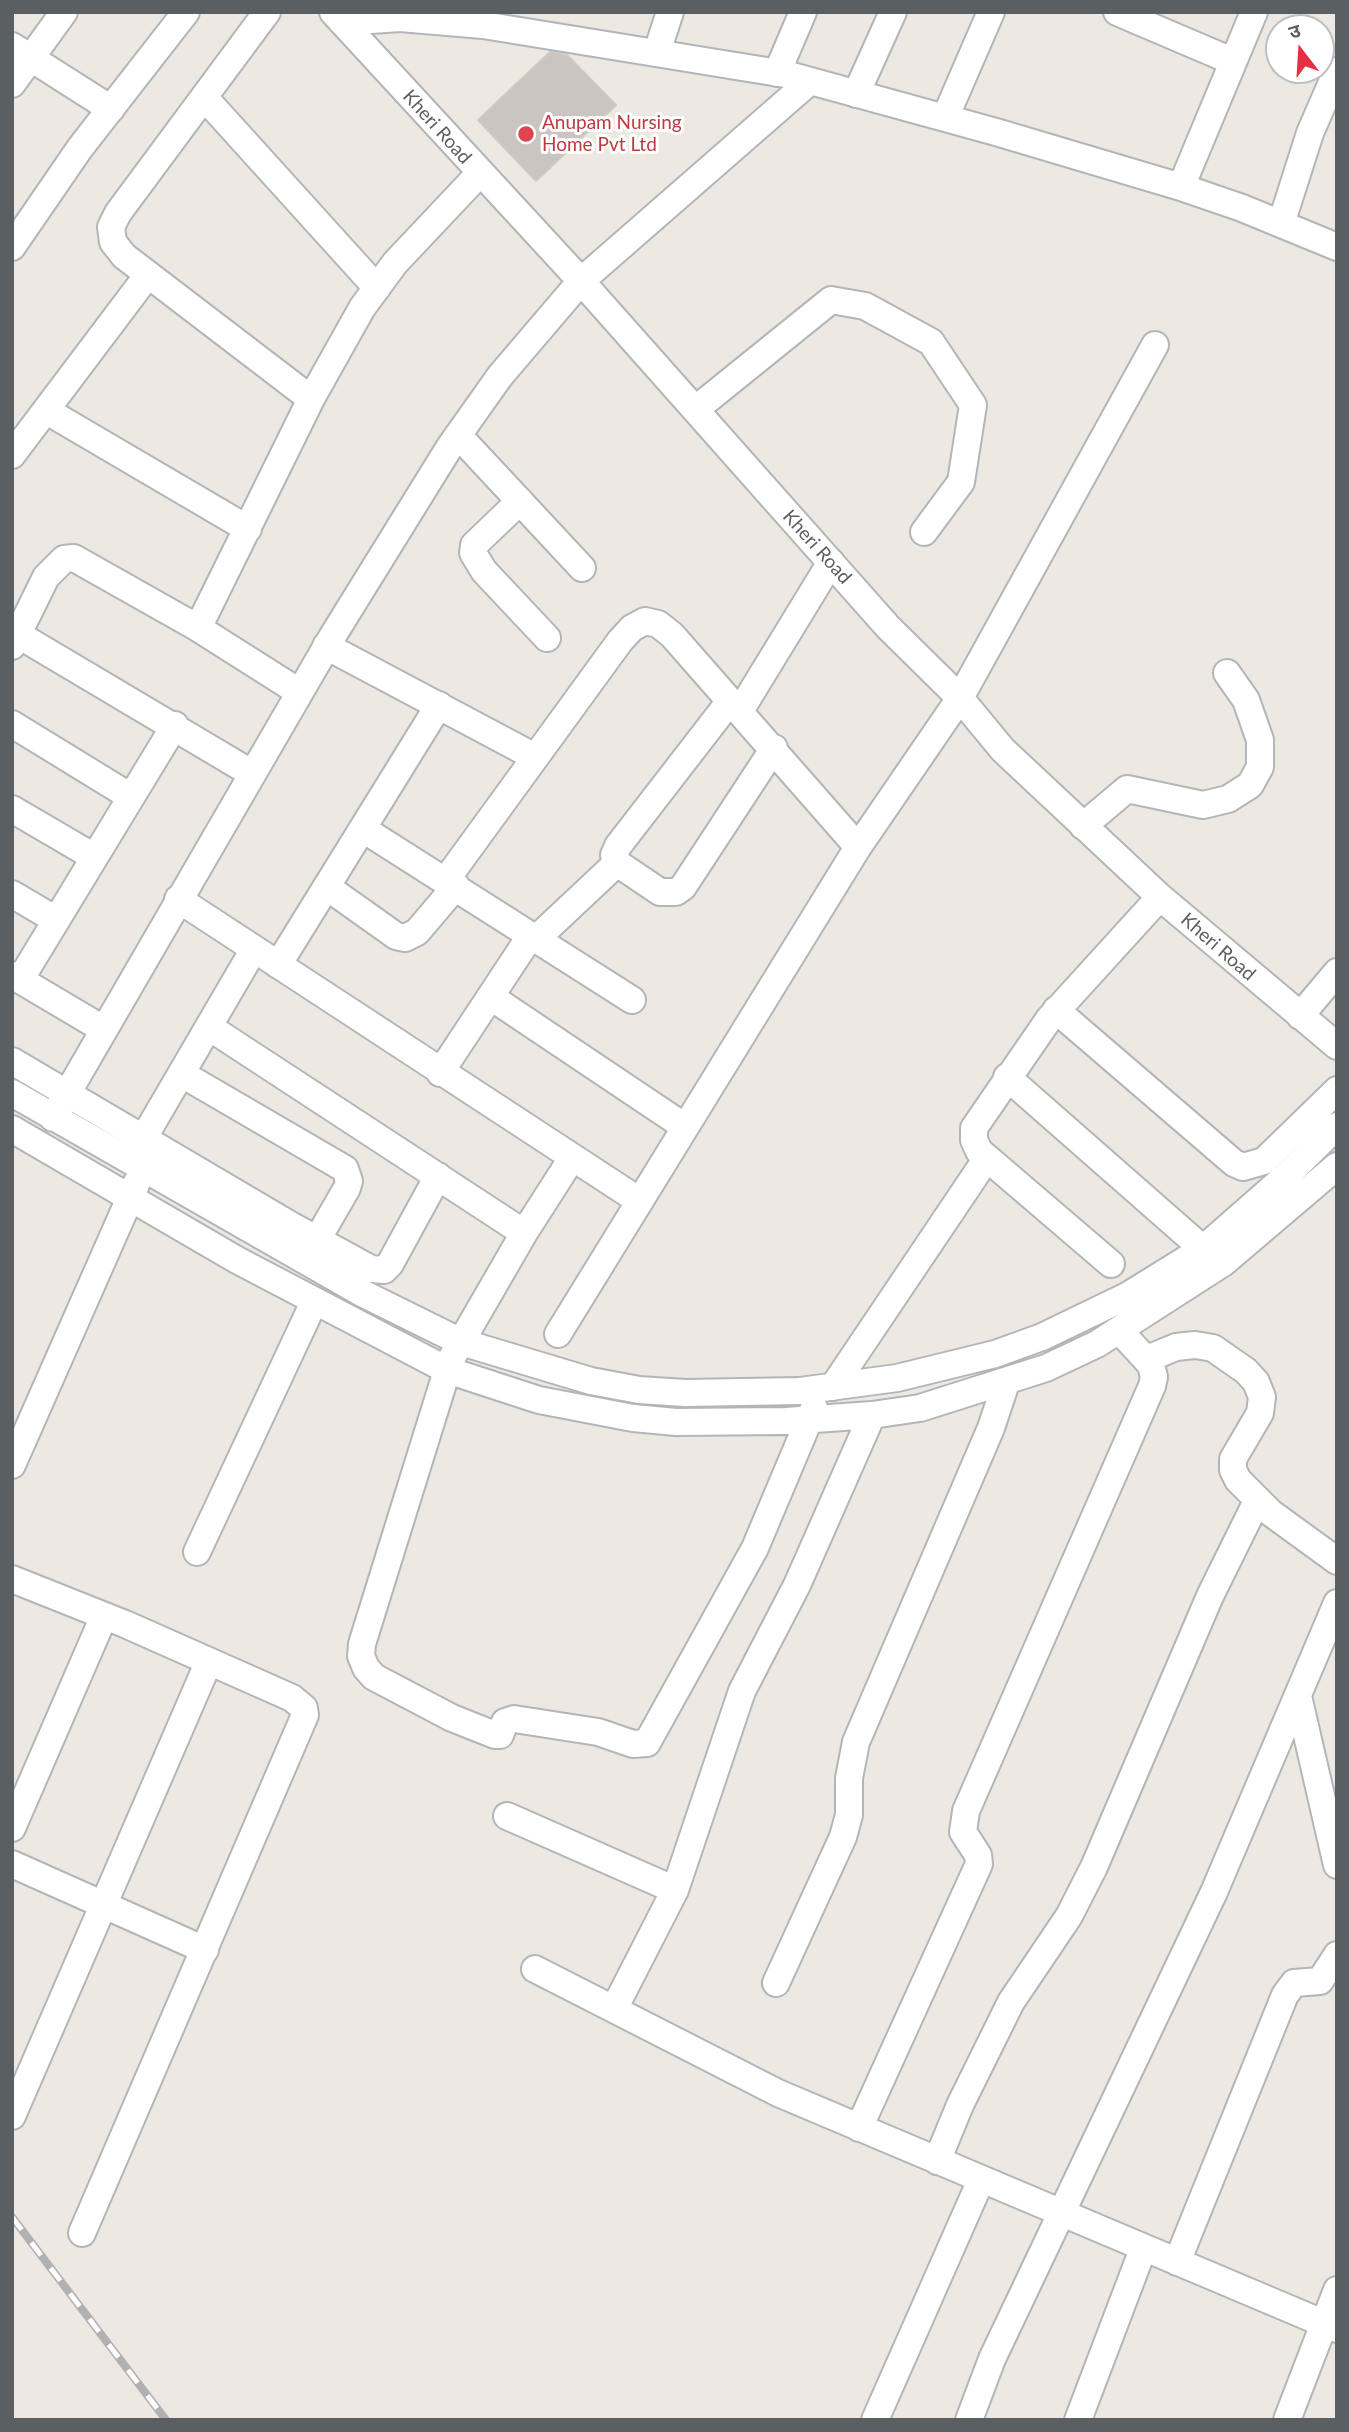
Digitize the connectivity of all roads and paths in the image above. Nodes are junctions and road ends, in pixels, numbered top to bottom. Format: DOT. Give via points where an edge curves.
graph roads {
  1 [pos="64,12"];
  2 [pos="186,12"];
  3 [pos="267,12"];
  4 [pos="670,12"];
  5 [pos="803,12"];
  6 [pos="893,12"];
  7 [pos="991,12"];
  8 [pos="1117,12"];
  9 [pos="1254,12"];
  10 [pos="386,16"];
  11 [pos="337,17"];
  12 [pos="23,52"];
  13 [pos="657,52"];
  14 [pos="1232,61"];
  15 [pos="1337,71"];
  16 [pos="777,73"];
  17 [pos="809,82"];
  18 [pos="12,84"];
  19 [pos="856,94"];
  20 [pos="204,97"];
  21 [pos="111,109"];
  22 [pos="945,118"];
  23 [pos="479,174"];
  24 [pos="1181,187"];
  25 [pos="1281,224"];
  26 [pos="12,247"];
  27 [pos="1337,247"];
  28 [pos="147,276"];
  29 [pos="581,281"];
  30 [pos="377,288"];
  31 [pos="1155,345"];
  32 [pos="311,399"];
  33 [pos="696,410"];
  34 [pos="47,411"];
  35 [pos="458,435"];
  36 [pos="12,455"];
  37 [pos="520,501"];
  38 [pos="248,529"];
  39 [pos="924,532"];
  40 [pos="831,562"];
  41 [pos="582,568"];
  42 [pos="198,628"];
  43 [pos="14,637"];
  44 [pos="548,638"];
  45 [pos="326,646"];
  46 [pos="1227,673"];
  47 [pos="299,692"];
  48 [pos="960,698"];
  49 [pos="439,705"];
  50 [pos="735,706"];
  51 [pos="12,724"];
  52 [pos="175,725"];
  53 [pos="774,748"];
  54 [pos="535,757"];
  55 [pos="251,773"];
  56 [pos="131,797"];
  57 [pos="12,809"];
  58 [pos="1083,826"];
  59 [pos="363,829"];
  60 [pos="858,847"];
  61 [pos="94,857"];
  62 [pos="617,863"];
  63 [pos="451,883"];
  64 [pos="327,887"];
  65 [pos="12,894"];
  66 [pos="1160,897"];
  67 [pos="178,899"];
  68 [pos="56,920"];
  69 [pos="534,937"];
  70 [pos="254,949"];
  71 [pos="278,965"];
  72 [pos="1337,972"];
  73 [pos="16,977"];
  74 [pos="491,997"];
  75 [pos="632,1000"];
  76 [pos="1056,1010"];
  77 [pos="1300,1016"];
  78 [pos="209,1027"];
  79 [pos="103,1029"];
  80 [pos="1337,1046"];
  81 [pos="12,1061"];
  82 [pos="440,1073"];
  83 [pos="181,1074"];
  84 [pos="1007,1077"];
  85 [pos="1337,1090"];
  86 [pos="12,1093"];
  87 [pos="66,1094"];
  88 [pos="53,1118"];
  89 [pos="1337,1126"];
  90 [pos="685,1127"];
  91 [pos="12,1129"];
  92 [pos="144,1139"];
  93 [pos="572,1158"];
  94 [pos="987,1158"];
  95 [pos="1337,1166"];
  96 [pos="438,1176"];
  97 [pos="136,1183"];
  98 [pos="638,1200"];
  99 [pos="524,1233"];
  100 [pos="317,1240"];
  101 [pos="1203,1249"];
  102 [pos="1111,1264"];
  103 [pos="314,1302"];
  104 [pos="1119,1330"];
  105 [pos="558,1334"];
  106 [pos="454,1356"];
  107 [pos="1147,1359"];
  108 [pos="1006,1383"];
  109 [pos="818,1401"];
  110 [pos="872,1415"];
  111 [pos="12,1465"];
  112 [pos="1257,1501"];
  113 [pos="197,1552"];
  114 [pos="1337,1561"];
  115 [pos="12,1579"];
  116 [pos="1337,1603"];
  117 [pos="104,1616"];
  118 [pos="209,1661"];
  119 [pos="1298,1696"];
  120 [pos="507,1816"];
  121 [pos="12,1828"];
  122 [pos="12,1864"];
  123 [pos="1337,1865"];
  124 [pos="675,1890"];
  125 [pos="103,1905"];
  126 [pos="205,1950"];
  127 [pos="535,1969"];
  128 [pos="1333,1971"];
  129 [pos="776,1983"];
  130 [pos="614,2010"];
  131 [pos="12,2116"];
  132 [pos="859,2128"];
  133 [pos="937,2161"];
  134 [pos="981,2180"];
  135 [pos="1062,2214"];
  136 [pos="82,2233"];
  137 [pos="1143,2249"];
  138 [pos="1177,2262"];
  139 [pos="1337,2290"];
  140 [pos="1331,2326"];
  141 [pos="876,2420"];
  142 [pos="969,2420"];
  143 [pos="1078,2420"];
  144 [pos="1287,2420"];
  1 -- 12 [label="street"];
  2 -- 21 [label="street"];
  3 -- 20 [label="street"];
  4 -- 13 [label="street"];
  5 -- 16 [label="street"];
  6 -- 19 [label="street"];
  7 -- 22 [label="street"];
  8 -- 14 [label="street"];
  9 -- 14 [label="street"];
  10 -- 11 [label="street"];
  10 -- 13 [label="street" via="483,25"];
  11 -- 23 [label="street, Kheri Road"];
  12 -- 18 [label="street"];
  12 -- 21 [label="street"];
  13 -- 16 [label="street"];
  14 -- 24 [label="street"];
  15 -- 25 [label="street" via="1310,133"];
  16 -- 17 [label="street"];
  17 -- 19 [label="street"];
  17 -- 29 [label="street"];
  19 -- 22 [label="street"];
  20 -- 28 [label="street" via="111,227 113,242"];
  20 -- 30 [label="street"];
  21 -- 26 [label="street"];
  22 -- 24 [label="street"];
  23 -- 29 [label="street, Kheri Road"];
  23 -- 30 [label="street"];
  24 -- 25 [label="street"];
  25 -- 27 [label="street"];
  28 -- 32 [label="street"];
  28 -- 34 [label="street"];
  29 -- 33 [label="street, Kheri Road"];
  29 -- 35 [label="street" via="500,376"];
  30 -- 32 [label="street"];
  31 -- 48 [label="street"];
  32 -- 38 [label="street"];
  33 -- 39 [label="street" via="831,300 865,306 931,342 972,405 961,482"];
  33 -- 40 [label="street, Kheri Road"];
  34 -- 36 [label="street"];
  34 -- 38 [label="street"];
  35 -- 37 [label="street"];
  35 -- 45 [label="street"];
  37 -- 41 [label="street"];
  37 -- 44 [label="street" via="474,545 473,553 484,571"];
  38 -- 42 [label="street"];
  40 -- 48 [label="street, Kheri Road"];
  40 -- 50 [label="street"];
  42 -- 43 [label="street" via="74,558 55,566 46,577"];
  42 -- 47 [label="street"];
  43 -- 52 [label="street"];
  45 -- 47 [label="street"];
  45 -- 49 [label="street"];
  46 -- 58 [label="street" via="1246,700 1260,740 1260,767 1250,785 1228,799 1203,805 1128,789"];
  47 -- 55 [label="street"];
  48 -- 58 [label="street, Kheri Road" via="1003,750"];
  48 -- 60 [label="street"];
  49 -- 54 [label="street"];
  49 -- 59 [label="street"];
  50 -- 53 [label="street"];
  50 -- 54 [label="street" via="672,635 645,621 620,641"];
  50 -- 62 [label="street" via="618,846"];
  51 -- 56 [label="street"];
  52 -- 55 [label="street"];
  52 -- 56 [label="street"];
  53 -- 60 [label="street"];
  53 -- 62 [label="street" via="683,887 676,892 660,891"];
  54 -- 63 [label="street"];
  55 -- 67 [label="street"];
  56 -- 61 [label="street"];
  57 -- 61 [label="street"];
  58 -- 66 [label="street, Kheri Road"];
  59 -- 63 [label="street"];
  59 -- 64 [label="street"];
  60 -- 90 [label="street"];
  61 -- 68 [label="street"];
  62 -- 69 [label="street"];
  63 -- 64 [label="street" via="417,932 405,938"];
  63 -- 69 [label="street"];
  64 -- 71 [label="street"];
  65 -- 68 [label="street"];
  66 -- 76 [label="street"];
  66 -- 77 [label="street, Kheri Road"];
  67 -- 70 [label="street"];
  67 -- 79 [label="street"];
  68 -- 73 [label="street"];
  69 -- 74 [label="street"];
  69 -- 75 [label="street"];
  70 -- 71 [label="street"];
  70 -- 78 [label="street"];
  71 -- 82 [label="street"];
  72 -- 77 [label="street"];
  73 -- 79 [label="street"];
  74 -- 82 [label="street"];
  74 -- 90 [label="street"];
  76 -- 84 [label="street"];
  76 -- 85 [label="street" via="1243,1167 1264,1161"];
  77 -- 80 [label="street, Kheri Road"];
  78 -- 83 [label="street"];
  78 -- 96 [label="street"];
  79 -- 87 [label="street"];
  81 -- 87 [label="street"];
  82 -- 93 [label="street"];
  83 -- 92 [label="street"];
  83 -- 100 [label="street" via="345,1169 347,1188"];
  84 -- 94 [label="street" via="974,1128 974,1140"];
  84 -- 101 [label="street"];
  86 -- 88 [label="street"];
  87 -- 88 [label="street"];
  87 -- 92 [label="street"];
  88 -- 97 [label="street"];
  89 -- 101 [label="street"];
  90 -- 98 [label="street"];
  91 -- 97 [label="street"];
  92 -- 100 [label="street"];
  93 -- 98 [label="street"];
  93 -- 99 [label="street"];
  94 -- 102 [label="street"];
  94 -- 109 [label="street"];
  95 -- 104 [label="street" via="1223,1263"];
  96 -- 99 [label="street"];
  96 -- 100 [label="street" via="384,1270 371,1269"];
  97 -- 103 [label="street"];
  97 -- 106 [label="street" via="359,1292"];
  97 -- 111 [label="street"];
  98 -- 105 [label="street"];
  99 -- 106 [label="street"];
  101 -- 109 [label="street" via="1127,1296 1042,1338"];
  103 -- 106 [label="street"];
  103 -- 113 [label="street"];
  104 -- 107 [label="street"];
  104 -- 108 [label="street"];
  106 -- 109 [label="street" via="639,1390"];
  106 -- 109 [label="street" via="361,1656 374,1677 495,1735 514,1719 647,1743 755,1548"];
  107 -- 112 [label="street" via="1176,1346 1213,1348 1256,1382 1262,1397 1260,1413 1233,1459 1233,1470"];
  107 -- 132 [label="street" via="1154,1371 1152,1386 966,1811 963,1832 979,1864"];
  108 -- 110 [label="street" via="920,1408"];
  108 -- 129 [label="street" via="991,1428 856,1742 843,1837"];
  109 -- 110 [label="street"];
  110 -- 124 [label="street" via="797,1585 742,1691"];
  112 -- 114 [label="street"];
  112 -- 133 [label="street" via="1210,1596 1094,1867 1069,1916 1011,2002"];
  115 -- 117 [label="street"];
  116 -- 119 [label="street"];
  117 -- 118 [label="street"];
  117 -- 121 [label="street"];
  118 -- 125 [label="street"];
  118 -- 126 [label="street" via="292,1698 304,1707 305,1715"];
  119 -- 123 [label="street"];
  119 -- 135 [label="street" via="1214,1892"];
  120 -- 124 [label="street"];
  122 -- 125 [label="street"];
  124 -- 130 [label="street"];
  125 -- 126 [label="street"];
  125 -- 131 [label="street"];
  126 -- 136 [label="street"];
  127 -- 130 [label="street"];
  128 -- 138 [label="street" via="1314,1983 1294,1983 1285,1995"];
  130 -- 132 [label="street" via="778,2093"];
  132 -- 133 [label="street"];
  133 -- 134 [label="street"];
  134 -- 135 [label="street"];
  134 -- 141 [label="street"];
  135 -- 137 [label="street"];
  135 -- 142 [label="street" via="992,2360"];
  137 -- 138 [label="street"];
  137 -- 143 [label="street"];
  138 -- 140 [label="street"];
  139 -- 140 [label="street"];
  140 -- 144 [label="street"];
}
